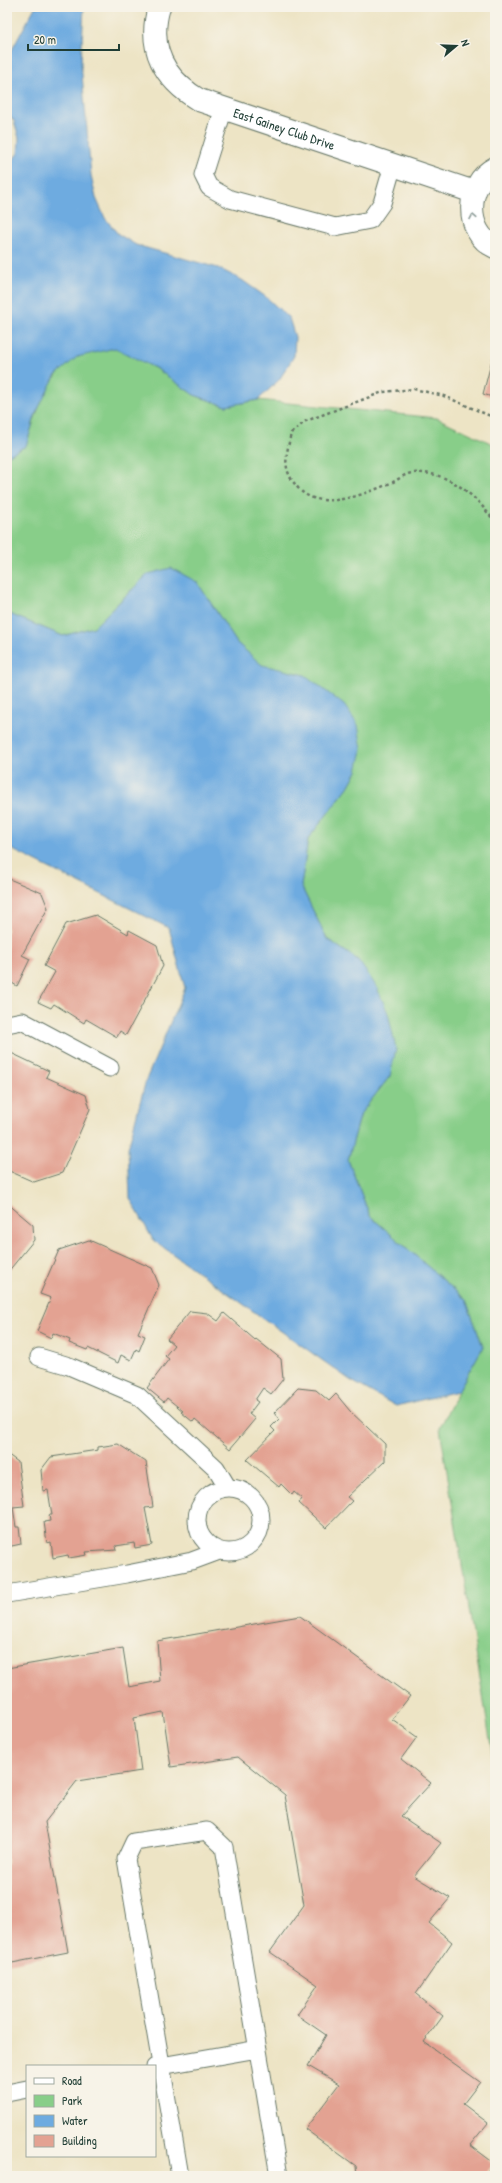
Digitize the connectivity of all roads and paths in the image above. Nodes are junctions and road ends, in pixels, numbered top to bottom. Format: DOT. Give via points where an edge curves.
graph roads {
  1 [pos="159,7"];
  2 [pos="224,108"];
  3 [pos="393,165"];
  4 [pos="495,168"];
  5 [pos="474,192"];
  6 [pos="495,247"];
  7 [pos="495,418"];
  8 [pos="495,522"];
  9 [pos="7,1024"];
  10 [pos="110,1068"];
  11 [pos="39,1356"];
  12 [pos="228,1488"];
  13 [pos="219,1551"];
  14 [pos="7,1594"];
  15 [pos="258,2049"];
  16 [pos="157,2067"];
  17 [pos="26,2089"];
  18 [pos="7,2093"];
  19 [pos="180,2176"];
  20 [pos="279,2176"];
  1 -- 2 [label="street, East Gainey Club Drive" via="155,33 158,49 170,78 199,100"];
  2 -- 3 [label="street, East Gainey Club Drive"];
  2 -- 3 [label="lane" via="203,175 209,186 230,199 335,227 370,220 382,204"];
  3 -- 5 [label="street, East Gainey Club Drive"];
  4 -- 5 [label="street" via="481,179"];
  6 -- 5 [label="street, one-way" via="481,235 474,222 471,206"];
  7 -- 8 [label="path" via="444,396 414,389 383,392 306,421 291,433 285,464 290,479 305,495 320,501 349,498 411,473 432,474 454,482 482,504"];
  9 -- 10 [label="lane" via="22,1021"];
  11 -- 12 [label="lane" via="70,1366 137,1396 216,1468"];
  12 -- 13 [label="lane" via="210,1494 203,1500 197,1514 197,1529 203,1539"];
  12 -- 13 [label="lane" via="236,1488 250,1495 260,1510 262,1525 250,1545 238,1551"];
  13 -- 14 [label="lane" via="192,1562"];
  15 -- 16 [label="lane"];
  15 -- 16 [label="lane" via="224,1847 207,1831 134,1842 126,1860"];
  15 -- 20 [label="lane"];
  16 -- 19 [label="lane"];
  17 -- 18 [label="lane"];
}
